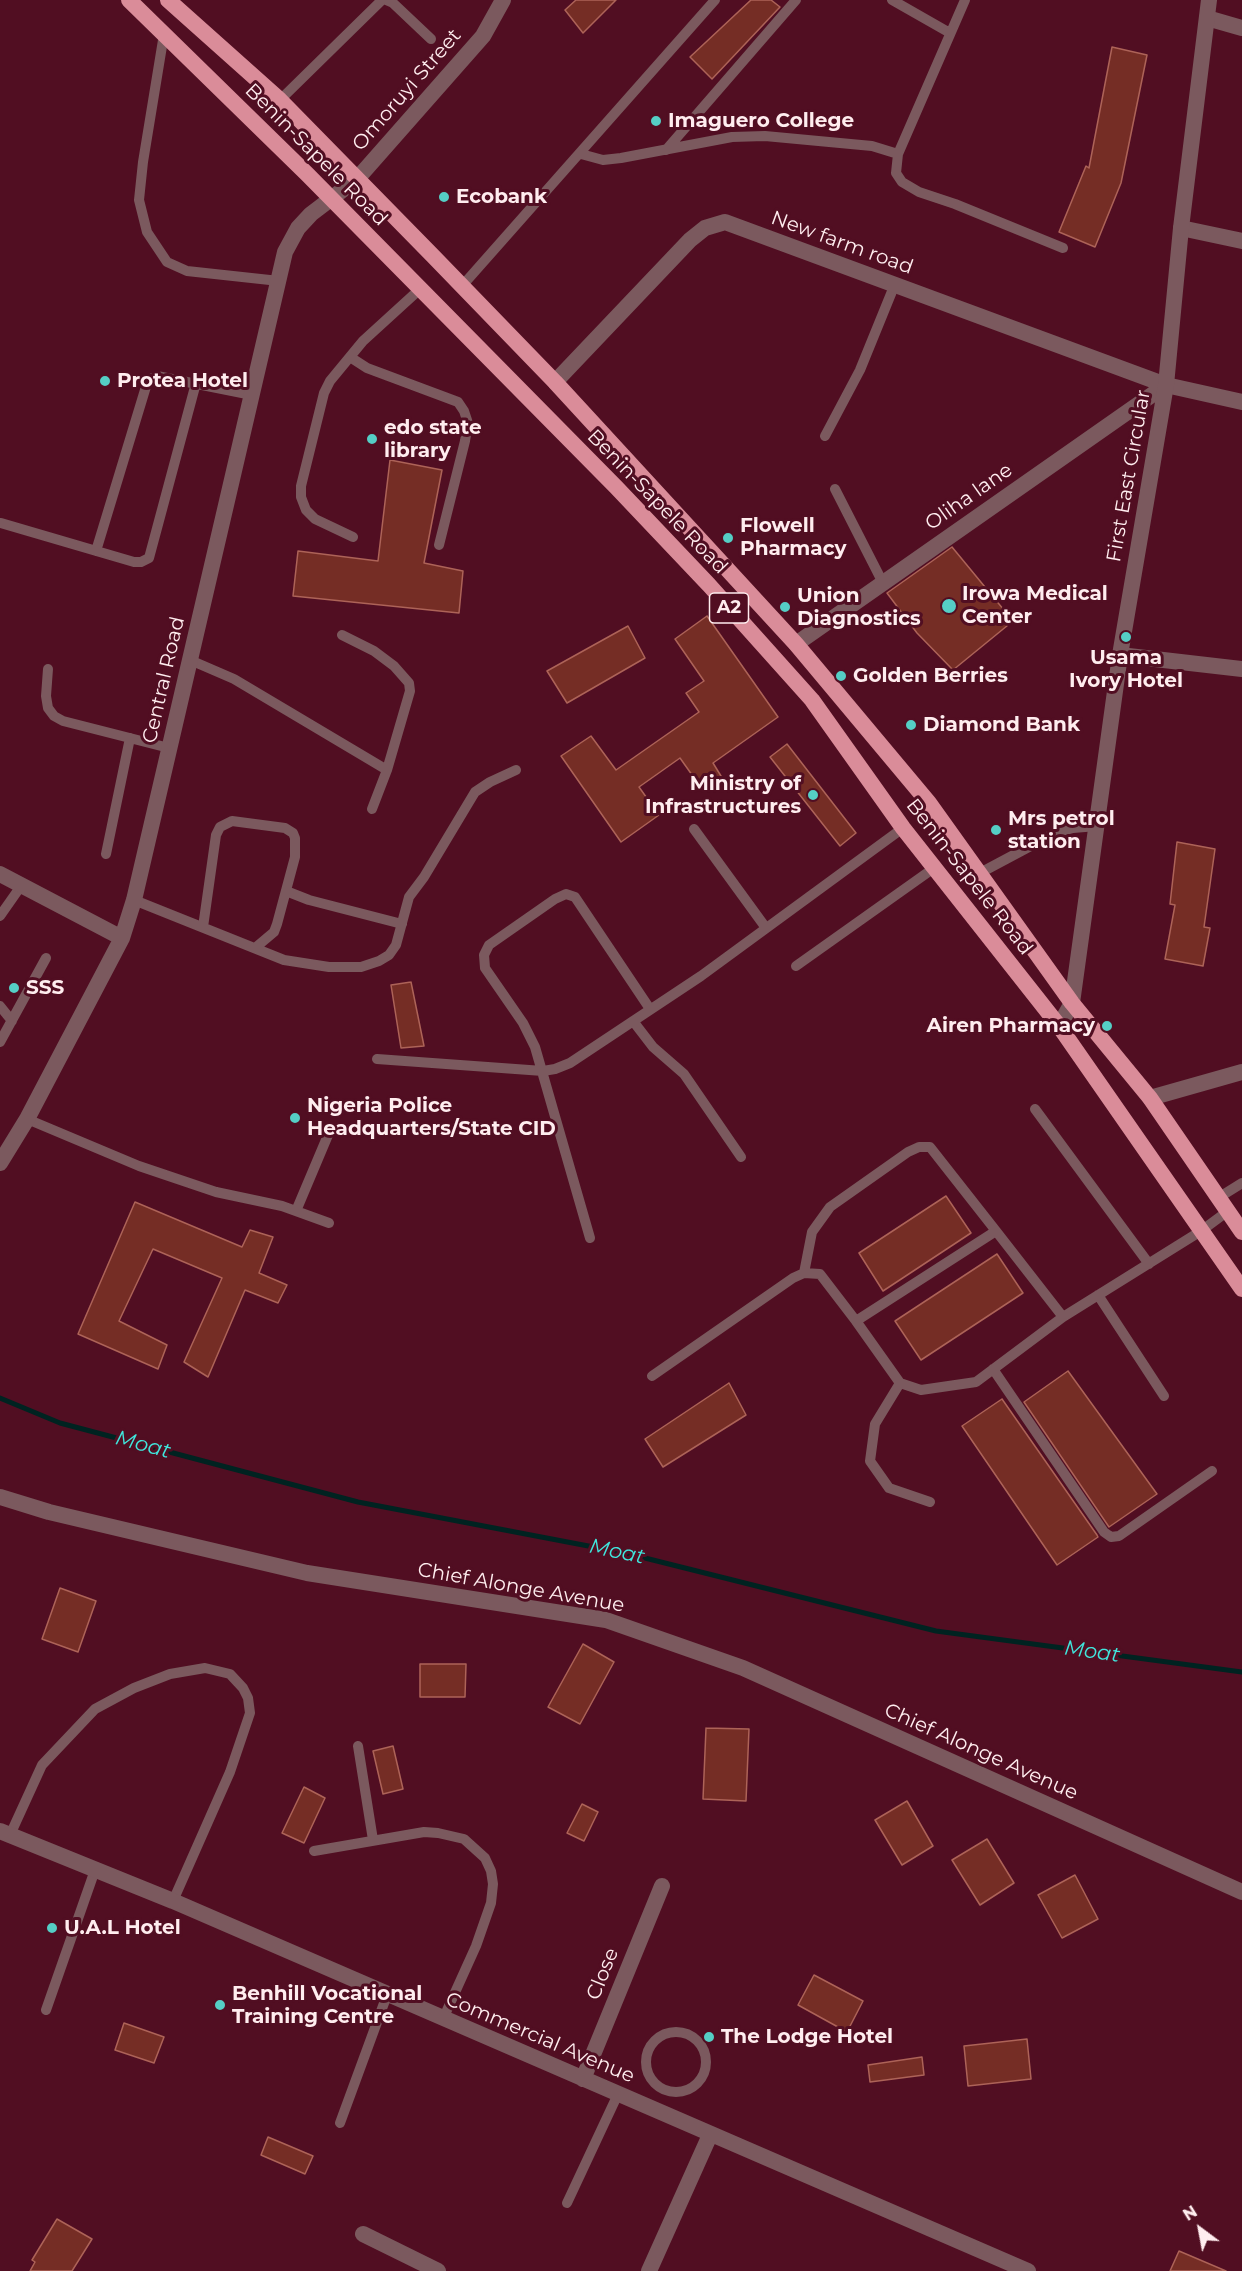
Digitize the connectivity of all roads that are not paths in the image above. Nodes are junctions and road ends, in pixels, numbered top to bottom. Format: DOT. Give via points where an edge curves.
graph roads {
  1 [pos="129,0"];
  2 [pos="168,0"];
  3 [pos="384,0"];
  4 [pos="503,0"];
  5 [pos="715,0"];
  6 [pos="796,0"];
  7 [pos="892,0"];
  8 [pos="965,0"];
  9 [pos="1209,0"];
  10 [pos="1207,18"];
  11 [pos="1242,28"];
  12 [pos="950,33"];
  13 [pos="164,34"];
  14 [pos="431,39"];
  15 [pos="280,100"];
  16 [pos="666,150"];
  17 [pos="581,154"];
  18 [pos="898,154"];
  19 [pos="357,179"];
  20 [pos="332,200"];
  21 [pos="1181,228"];
  22 [pos="1242,241"];
  23 [pos="1063,248"];
  24 [pos="279,281"];
  25 [pos="895,285"];
  26 [pos="462,286"];
  27 [pos="420,289"];
  28 [pos="350,357"];
  29 [pos="555,382"];
  30 [pos="196,383"];
  31 [pos="1166,385"];
  32 [pos="252,394"];
  33 [pos="1242,402"];
  34 [pos="825,436"];
  35 [pos="835,489"];
  36 [pos="1,523"];
  37 [pos="353,537"];
  38 [pos="439,545"];
  39 [pos="96,551"];
  40 [pos="883,583"];
  41 [pos="342,635"];
  42 [pos="796,644"];
  43 [pos="1120,655"];
  44 [pos="190,660"];
  45 [pos="48,669"];
  46 [pos="1242,669"];
  47 [pos="130,738"];
  48 [pos="169,748"];
  49 [pos="387,770"];
  50 [pos="516,770"];
  51 [pos="372,809"];
  52 [pos="1097,826"];
  53 [pos="903,828"];
  54 [pos="694,829"];
  55 [pos="106,854"];
  56 [pos="934,868"];
  57 [pos="980,873"];
  58 [pos="0,874"];
  59 [pos="21,886"];
  60 [pos="286,891"];
  61 [pos="134,900"];
  62 [pos="0,916"];
  63 [pos="402,924"];
  64 [pos="203,927"];
  65 [pos="766,928"];
  66 [pos="122,938"];
  67 [pos="255,948"];
  68 [pos="46,958"];
  69 [pos="796,966"];
  70 [pos="1072,1002"];
  71 [pos="650,1010"];
  72 [pos="5,1016"];
  73 [pos="633,1021"];
  74 [pos="1059,1026"];
  75 [pos="0,1042"];
  76 [pos="377,1059"];
  77 [pos="543,1071"];
  78 [pos="1242,1072"];
  79 [pos="1150,1098"];
  80 [pos="1035,1109"];
  81 [pos="27,1119"];
  82 [pos="332,1128"];
  83 [pos="741,1156"];
  84 [pos="0,1163"];
  85 [pos="1242,1183"];
  86 [pos="1223,1204"];
  87 [pos="296,1211"];
  88 [pos="329,1223"];
  89 [pos="996,1231"];
  90 [pos="1201,1232"];
  91 [pos="1242,1232"];
  92 [pos="590,1238"];
  93 [pos="1149,1263"];
  94 [pos="804,1273"];
  95 [pos="1242,1289"];
  96 [pos="1098,1295"];
  97 [pos="1063,1317"];
  98 [pos="856,1322"];
  99 [pos="993,1369"];
  100 [pos="652,1376"];
  101 [pos="900,1383"];
  102 [pos="1164,1396"];
  103 [pos="1212,1472"];
  104 [pos="0,1497"];
  105 [pos="930,1502"];
  106 [pos="358,1746"];
  107 [pos="5,1833"];
  108 [pos="373,1840"];
  109 [pos="314,1851"];
  110 [pos="95,1870"];
  111 [pos="662,1886"];
  112 [pos="1242,1892"];
  113 [pos="173,1901"];
  114 [pos="387,1995"];
  115 [pos="46,2010"];
  116 [pos="443,2019"];
  117 [pos="583,2079"];
  118 [pos="675,2093"];
  119 [pos="618,2094"];
  120 [pos="668,2116"];
  121 [pos="340,2124"];
  122 [pos="710,2135"];
  123 [pos="567,2203"];
  124 [pos="363,2234"];
  125 [pos="438,2271"];
  126 [pos="649,2271"];
  127 [pos="1028,2271"];
  1 -- 13 [label="highway, Benin-Sapele Road / A2"];
  2 -- 15 [label="highway, Benin-Sapele Road / A2"];
  3 -- 14 [label="lane" via="393,3"];
  3 -- 15 [label="lane"];
  4 -- 19 [label="street, Omoruyi Street" via="483,36"];
  5 -- 17 [label="lane"];
  6 -- 16 [label="lane"];
  7 -- 12 [label="lane"];
  8 -- 12 [label="lane"];
  9 -- 10 [label="street, First East Circular"];
  10 -- 11 [label="street"];
  10 -- 21 [label="street, First East Circular"];
  12 -- 18 [label="lane"];
  13 -- 20 [label="highway, Benin-Sapele Road / A2"];
  13 -- 24 [label="lane" via="139,200 147,232 167,262 187,271"];
  15 -- 19 [label="highway, Benin-Sapele Road / A2"];
  16 -- 17 [label="lane" via="603,160"];
  16 -- 18 [label="lane" via="732,137 765,136 872,146"];
  17 -- 26 [label="lane"];
  18 -- 23 [label="lane" via="896,173 902,182 919,192"];
  19 -- 20 [label="street, Omoruyi Street"];
  19 -- 26 [label="highway, Benin-Sapele Road / A2"];
  20 -- 24 [label="street, Central Road" via="298,228 285,252"];
  20 -- 27 [label="highway, Benin-Sapele Road / A2"];
  21 -- 22 [label="street"];
  21 -- 31 [label="street, First East Circular"];
  24 -- 32 [label="street, Central Road"];
  25 -- 29 [label="street, New farm road" via="725,222 705,228 690,240"];
  25 -- 31 [label="street, New farm road"];
  25 -- 34 [label="lane" via="860,370"];
  26 -- 29 [label="highway, Benin-Sapele Road / A2"];
  27 -- 28 [label="lane"];
  27 -- 53 [label="highway, Benin-Sapele Road / A2" via="632,504 804,691"];
  28 -- 37 [label="lane" via="324,393 301,497 315,519"];
  28 -- 38 [label="lane" via="367,368 458,402 464,411 468,423 465,441"];
  29 -- 42 [label="highway, Benin-Sapele Road / A2"];
  30 -- 32 [label="lane"];
  30 -- 39 [label="lane" via="157,376 148,380"];
  30 -- 39 [label="lane" via="151,555 134,562"];
  31 -- 33 [label="street, New farm road"];
  31 -- 40 [label="street, Oliha lane"];
  31 -- 43 [label="street, First East Circular"];
  32 -- 44 [label="street, Central Road"];
  35 -- 40 [label="lane"];
  36 -- 39 [label="lane"];
  40 -- 42 [label="street, Oliha lane"];
  41 -- 49 [label="lane" via="374,651 408,683 410,691"];
  42 -- 57 [label="highway, Benin-Sapele Road / A2" via="929,803"];
  43 -- 46 [label="street"];
  43 -- 52 [label="street, First East Circular"];
  44 -- 48 [label="street, Central Road"];
  44 -- 49 [label="lane" via="234,679"];
  45 -- 47 [label="lane" via="46,696 54,716"];
  47 -- 48 [label="lane"];
  47 -- 55 [label="lane"];
  48 -- 61 [label="street, Central Road"];
  49 -- 51 [label="lane"];
  50 -- 63 [label="lane" via="476,792 409,897"];
  52 -- 57 [label="lane" via="1054,833"];
  52 -- 70 [label="street, First East Circular"];
  53 -- 56 [label="highway, Benin-Sapele Road / A2"];
  53 -- 65 [label="lane"];
  54 -- 65 [label="lane"];
  56 -- 69 [label="lane"];
  56 -- 74 [label="highway, Benin-Sapele Road / A2"];
  57 -- 70 [label="highway, Benin-Sapele Road / A2"];
  58 -- 59 [label="street"];
  59 -- 62 [label="lane"];
  59 -- 66 [label="street"];
  60 -- 63 [label="lane"];
  60 -- 64 [label="lane" via="296,846 293,833 285,828 227,822 216,835"];
  60 -- 67 [label="lane" via="274,932"];
  61 -- 64 [label="lane"];
  61 -- 66 [label="street, Central Road"];
  63 -- 67 [label="lane" via="389,955 361,967 284,960"];
  64 -- 67 [label="lane"];
  65 -- 71 [label="lane"];
  66 -- 81 [label="street, Central Road"];
  68 -- 72 [label="lane"];
  70 -- 74 [label="street, First East Circular"];
  70 -- 79 [label="highway, Benin-Sapele Road / A2"];
  71 -- 73 [label="lane"];
  71 -- 77 [label="lane" via="575,897 566,894 555,899 489,945 484,955 485,968 523,1023"];
  72 -- 75 [label="lane"];
  73 -- 77 [label="lane" via="570,1063"];
  73 -- 83 [label="lane" via="653,1047 684,1074"];
  74 -- 90 [label="highway, Benin-Sapele Road / A2"];
  76 -- 77 [label="lane"];
  77 -- 92 [label="lane"];
  78 -- 79 [label="street"];
  79 -- 86 [label="highway, Benin-Sapele Road / A2"];
  80 -- 93 [label="lane"];
  81 -- 84 [label="street, Central Road"];
  81 -- 87 [label="lane" via="139,1166 216,1192"];
  82 -- 87 [label="lane"];
  85 -- 86 [label="lane"];
  86 -- 90 [label="lane"];
  86 -- 91 [label="highway, Benin-Sapele Road / A2"];
  87 -- 88 [label="lane"];
  89 -- 94 [label="lane" via="930,1147 919,1147 830,1207 812,1232"];
  89 -- 97 [label="lane"];
  89 -- 98 [label="lane"];
  90 -- 93 [label="lane"];
  90 -- 95 [label="highway, Benin-Sapele Road / A2"];
  93 -- 96 [label="lane"];
  94 -- 98 [label="lane" via="820,1274"];
  94 -- 100 [label="lane"];
  96 -- 97 [label="lane"];
  96 -- 102 [label="lane"];
  97 -- 99 [label="lane"];
  98 -- 101 [label="lane"];
  99 -- 101 [label="lane" via="976,1382 940,1389 921,1390"];
  99 -- 103 [label="lane" via="1111,1537 1119,1536"];
  101 -- 105 [label="lane" via="874,1424 870,1461 889,1488"];
  104 -- 112 [label="street, Chief Alonge Avenue" via="307,1573 606,1620 743,1668"];
  106 -- 108 [label="lane"];
  107 -- 110 [label="street, Commercial Avenue"];
  107 -- 113 [label="lane" via="42,1765 95,1709 170,1674 205,1668 230,1674 243,1688 250,1713 230,1772"];
  108 -- 109 [label="lane"];
  108 -- 116 [label="lane" via="424,1832 464,1839 484,1858 491,1871 490,1903 477,1946"];
  110 -- 113 [label="street, Commercial Avenue"];
  110 -- 115 [label="lane"];
  111 -- 117 [label="street, Close"];
  113 -- 114 [label="street, Commercial Avenue"];
  114 -- 116 [label="street, Commercial Avenue"];
  114 -- 121 [label="lane"];
  116 -- 117 [label="street, Commercial Avenue"];
  117 -- 119 [label="street, Commercial Avenue"];
  118 -- 118 [label="lane" via="660,2088 649,2077 646,2062 650,2047 661,2036 676,2032 697,2042 706,2063 702,2078 690,2089"];
  118 -- 120 [label="lane"];
  119 -- 120 [label="street, Commercial Avenue"];
  119 -- 123 [label="lane"];
  120 -- 122 [label="street, Commercial Avenue"];
  122 -- 126 [label="street"];
  122 -- 127 [label="street, Commercial Avenue"];
  124 -- 125 [label="street"];
}
